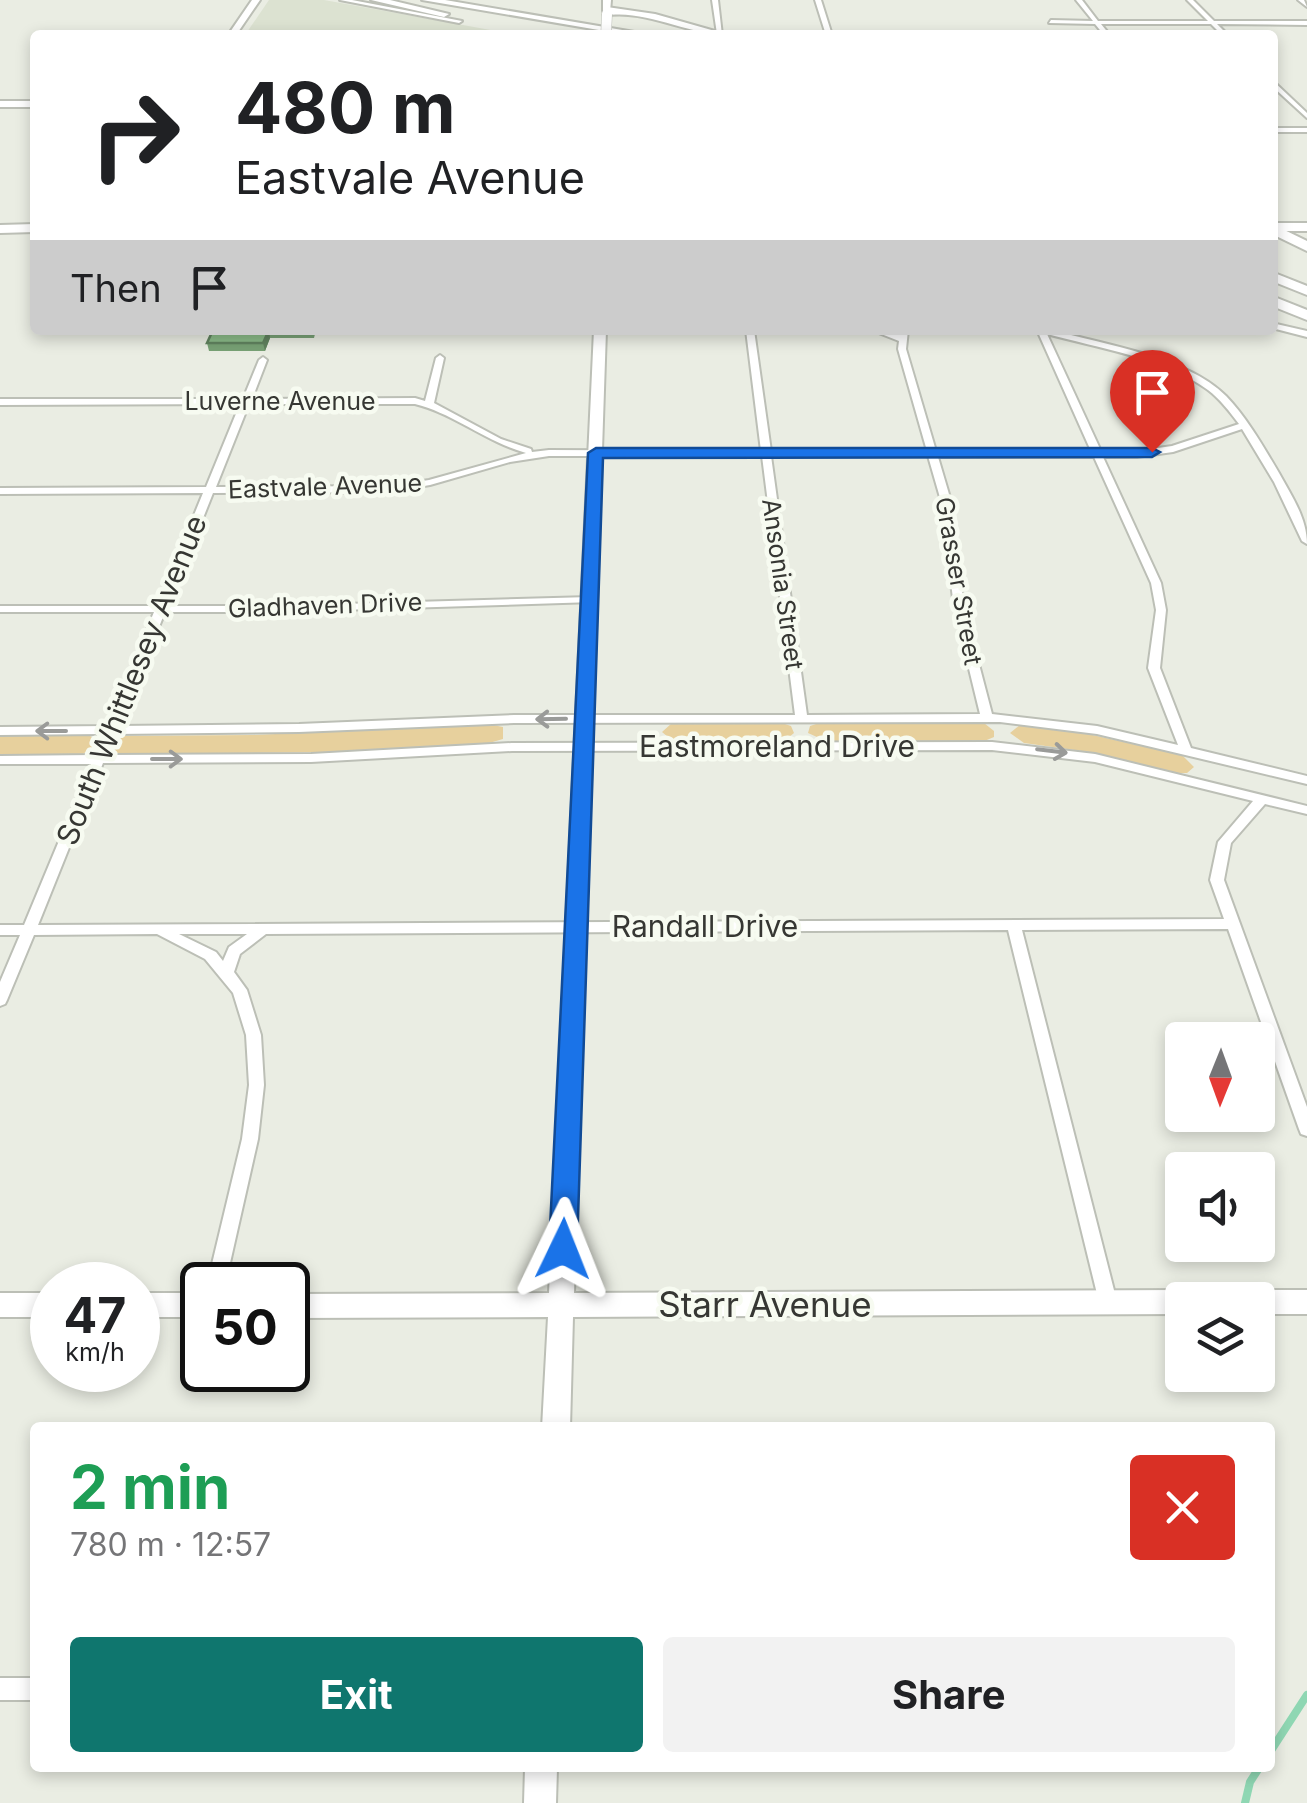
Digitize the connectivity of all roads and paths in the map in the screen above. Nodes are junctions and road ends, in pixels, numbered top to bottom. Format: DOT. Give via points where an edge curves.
graph roads {
  1 [pos="256,0"];
  2 [pos="343,0"];
  3 [pos="376,0"];
  4 [pos="427,0"];
  5 [pos="453,0"];
  6 [pos="490,0"];
  7 [pos="714,0"];
  8 [pos="818,0"];
  9 [pos="1079,0"];
  10 [pos="1190,0"];
  11 [pos="542,4"];
  12 [pos="607,8"];
  13 [pos="591,9"];
  14 [pos="459,21"];
  15 [pos="480,22"];
  16 [pos="1051,22"];
  17 [pos="1097,22"];
  18 [pos="1212,22"];
  19 [pos="1307,23"];
  20 [pos="235,30"];
  21 [pos="626,30"];
  22 [pos="629,30"];
  23 [pos="706,30"];
  24 [pos="721,30"];
  25 [pos="827,30"];
  26 [pos="1104,30"];
  27 [pos="1220,30"];
  28 [pos="1278,88"];
  29 [pos="0,104"];
  30 [pos="30,104"];
  31 [pos="1307,116"];
  32 [pos="1278,130"];
  33 [pos="1307,130"];
  34 [pos="30,228"];
  35 [pos="1278,228"];
  36 [pos="1307,228"];
  37 [pos="0,229"];
  38 [pos="1278,231"];
  39 [pos="1307,247"];
  40 [pos="1278,268"];
  41 [pos="1278,279"];
  42 [pos="1307,280"];
  43 [pos="1307,291"];
  44 [pos="1278,292"];
  45 [pos="1278,303"];
  46 [pos="1307,304"];
  47 [pos="1307,316"];
  48 [pos="1278,327"];
  49 [pos="1307,334"];
  50 [pos="600,335"];
  51 [pos="751,335"];
  52 [pos="903,335"];
  53 [pos="1044,335"];
  54 [pos="1058,335"];
  55 [pos="440,358"];
  56 [pos="263,360"];
  57 [pos="246,400"];
  58 [pos="0,402"];
  59 [pos="430,404"];
  60 [pos="1242,426"];
  61 [pos="549,453"];
  62 [pos="596,453"];
  63 [pos="766,453"];
  64 [pos="932,453"];
  65 [pos="1098,454"];
  66 [pos="209,490"];
  67 [pos="0,491"];
  68 [pos="1307,541"];
  69 [pos="590,600"];
  70 [pos="0,608"];
  71 [pos="160,610"];
  72 [pos="584,718"];
  73 [pos="800,718"];
  74 [pos="994,718"];
  75 [pos="514,719"];
  76 [pos="656,719"];
  77 [pos="0,731"];
  78 [pos="110,731"];
  79 [pos="583,746"];
  80 [pos="655,746"];
  81 [pos="802,746"];
  82 [pos="1005,746"];
  83 [pos="512,747"];
  84 [pos="1186,751"];
  85 [pos="1204,755"];
  86 [pos="0,760"];
  87 [pos="99,760"];
  88 [pos="1256,768"];
  89 [pos="1307,780"];
  90 [pos="1197,782"];
  91 [pos="1256,798"];
  92 [pos="1307,810"];
  93 [pos="1013,924"];
  94 [pos="1230,924"];
  95 [pos="577,926"];
  96 [pos="277,928"];
  97 [pos="143,929"];
  98 [pos="0,930"];
  99 [pos="29,930"];
  100 [pos="230,979"];
  101 [pos="0,1000"];
  102 [pos="1307,1129"];
  103 [pos="221,1262"];
  104 [pos="1108,1302"];
  105 [pos="1165,1302"];
  106 [pos="1275,1302"];
  107 [pos="1307,1302"];
  108 [pos="0,1305"];
  109 [pos="30,1305"];
  110 [pos="310,1306"];
  111 [pos="561,1306"];
  112 [pos="556,1422"];
  113 [pos="0,1689"];
  114 [pos="30,1689"];
  115 [pos="541,1772"];
  116 [pos="540,1803"];
  1 -- 20 [label="main road"];
  2 -- 14 [label="street"];
  3 -- 15 [label="highway"];
  4 -- 21 [label="highway"];
  5 -- 22 [label="highway"];
  6 -- 11 [label="highway"];
  7 -- 24 [label="street"];
  8 -- 25 [label="street"];
  9 -- 17 [label="street"];
  10 -- 18 [label="street"];
  12 -- 13 [label="highway"];
  12 -- 23 [label="main road"];
  16 -- 17 [label="street"];
  17 -- 18 [label="street"];
  17 -- 26 [label="street"];
  18 -- 19 [label="street"];
  18 -- 27 [label="street"];
  28 -- 31 [label="street"];
  29 -- 30 [label="main road"];
  32 -- 33 [label="street"];
  34 -- 37 [label="highway"];
  35 -- 36 [label="main road"];
  38 -- 39 [label="highway"];
  40 -- 42 [label="highway"];
  41 -- 43 [label="highway"];
  44 -- 46 [label="highway"];
  45 -- 47 [label="highway"];
  48 -- 49 [label="street"];
  50 -- 62 [label="main road"];
  51 -- 63 [label="street, Ansonia Street"];
  52 -- 64 [label="street, Grasser Street"];
  53 -- 65 [label="street"];
  54 -- 60 [label="street" via="1198,379 1224,398"];
  55 -- 59 [label="street"];
  56 -- 57 [label="street, South Whittlesey Avenue"];
  57 -- 58 [label="street, Luverne Avenue"];
  57 -- 59 [label="street, Luverne Avenue"];
  57 -- 66 [label="street, South Whittlesey Avenue"];
  59 -- 61 [label="street, Luverne Avenue" via="502,444"];
  60 -- 65 [label="street, Eastvale Avenue" via="1167,450"];
  60 -- 68 [label="street"];
  61 -- 62 [label="street, Eastvale Avenue"];
  61 -- 66 [label="street, Eastvale Avenue" via="401,488"];
  62 -- 63 [label="street, Eastvale Avenue"];
  62 -- 69 [label="main road"];
  63 -- 64 [label="street, Eastvale Avenue"];
  63 -- 73 [label="street, Ansonia Street"];
  64 -- 65 [label="street, Eastvale Avenue"];
  64 -- 74 [label="street, Grasser Street" via="949,518 964,631"];
  65 -- 84 [label="street" via="1156,583 1154,668"];
  66 -- 67 [label="street, Eastvale Avenue"];
  66 -- 71 [label="street, South Whittlesey Avenue"];
  69 -- 71 [label="street, Gladhaven Drive"];
  69 -- 72 [label="main road"];
  70 -- 71 [label="street, Gladhaven Drive"];
  71 -- 78 [label="street, South Whittlesey Avenue"];
  72 -- 75 [label="street, Eastmoreland Drive, one-way"];
  72 -- 76 [label="street, Eastmoreland Drive"];
  72 -- 79 [label="main road"];
  73 -- 74 [label="street, Eastmoreland Drive"];
  73 -- 76 [label="street, Eastmoreland Drive"];
  73 -- 81 [label="street, Ansonia Street"];
  74 -- 82 [label="street, Grasser Street"];
  74 -- 84 [label="street, Eastmoreland Drive" via="1096,730"];
  75 -- 78 [label="street, Eastmoreland Drive"];
  75 -- 83 [label="street"];
  76 -- 80 [label="street"];
  78 -- 77 [label="street, Eastmoreland Drive, one-way"];
  78 -- 87 [label="street, South Whittlesey Avenue"];
  79 -- 80 [label="street, Eastmoreland Drive"];
  79 -- 83 [label="street, Eastmoreland Drive"];
  79 -- 95 [label="main road"];
  80 -- 81 [label="street, Eastmoreland Drive"];
  81 -- 82 [label="street, Eastmoreland Drive"];
  82 -- 90 [label="street, Eastmoreland Drive, one-way"];
  87 -- 83 [label="street, Eastmoreland Drive, one-way"];
  84 -- 85 [label="street, Eastmoreland Drive"];
  85 -- 88 [label="street, Eastmoreland Drive"];
  85 -- 90 [label="street"];
  86 -- 87 [label="street, Eastmoreland Drive"];
  87 -- 99 [label="street, South Whittlesey Avenue"];
  88 -- 89 [label="street, Eastmoreland Drive"];
  88 -- 91 [label="street"];
  90 -- 91 [label="street, Eastmoreland Drive"];
  91 -- 92 [label="street, Eastmoreland Drive"];
  91 -- 94 [label="street" via="1220,856 1217,880"];
  93 -- 94 [label="street, Randall Drive"];
  93 -- 95 [label="street, Randall Drive"];
  93 -- 104 [label="street"];
  94 -- 102 [label="street"];
  95 -- 96 [label="street, Randall Drive"];
  95 -- 111 [label="main road"];
  96 -- 97 [label="street, Randall Drive"];
  96 -- 100 [label="street" via="234,951"];
  97 -- 99 [label="street, Randall Drive"];
  97 -- 100 [label="street" via="199,947"];
  98 -- 99 [label="street, Randall Drive"];
  99 -- 101 [label="street, South Whittlesey Avenue"];
  100 -- 103 [label="street" via="252,1026 258,1091"];
  104 -- 105 [label="main road, Starr Avenue"];
  104 -- 111 [label="main road, Starr Avenue"];
  106 -- 107 [label="main road"];
  108 -- 109 [label="main road"];
  110 -- 111 [label="main road, Starr Avenue"];
  111 -- 112 [label="main road"];
  113 -- 114 [label="street"];
  115 -- 116 [label="main road"];
}
